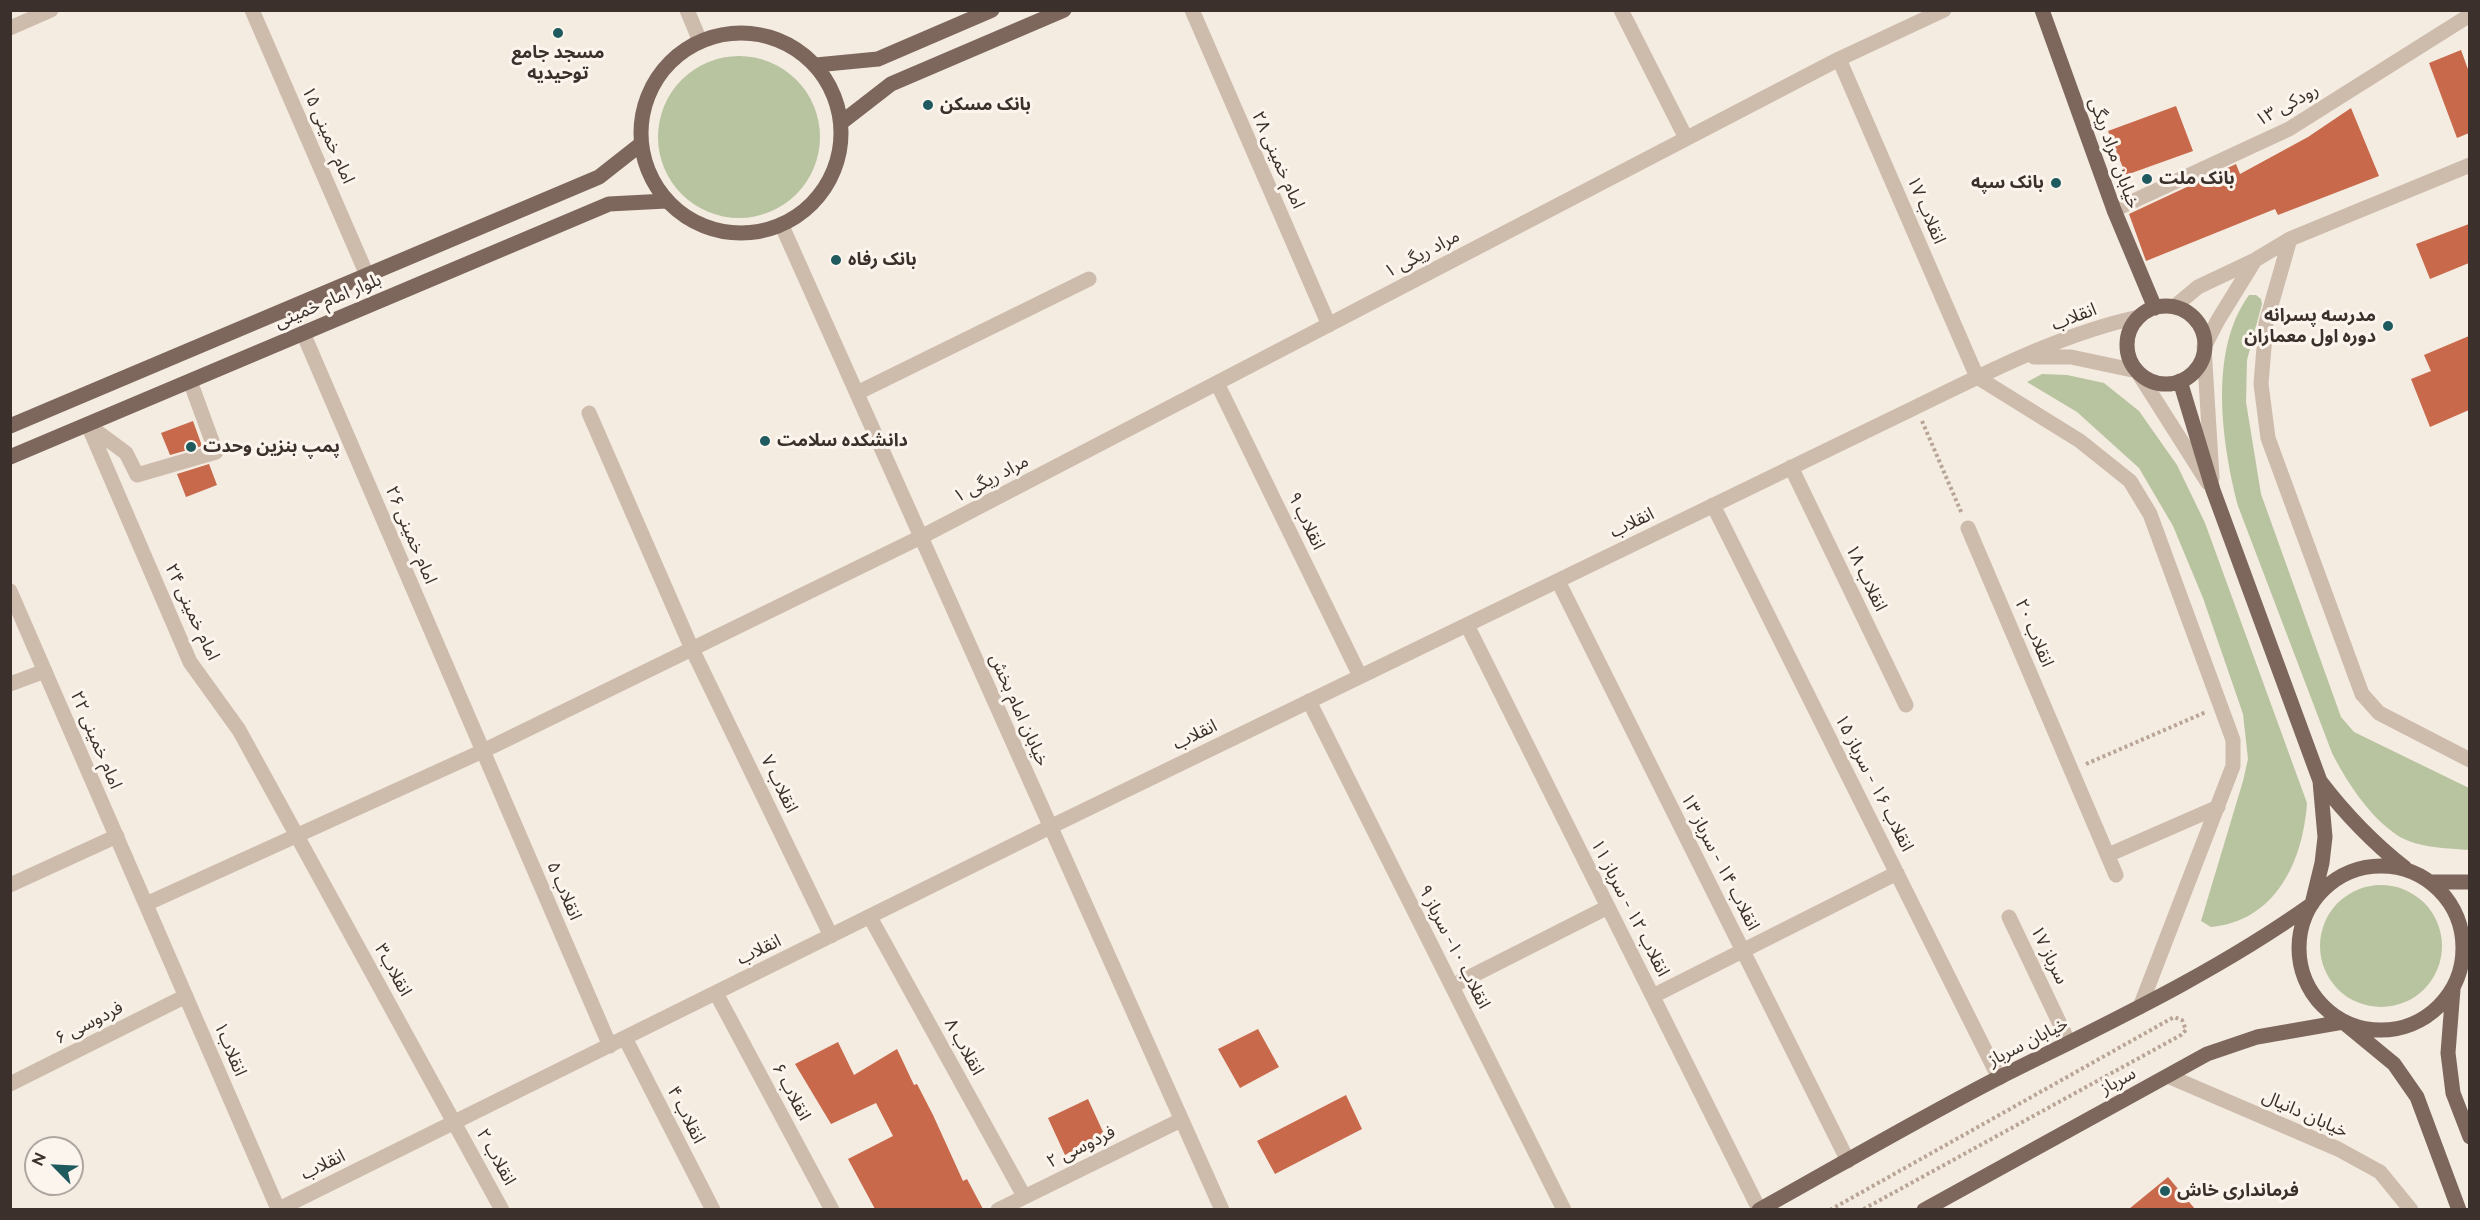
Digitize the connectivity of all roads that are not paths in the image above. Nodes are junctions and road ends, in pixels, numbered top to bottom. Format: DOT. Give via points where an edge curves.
graph roads {
  1 [pos="51,10"];
  2 [pos="252,10"];
  3 [pos="687,10"];
  4 [pos="992,10"];
  5 [pos="1064,10"];
  6 [pos="1192,10"];
  7 [pos="1621,10"];
  8 [pos="1944,10"];
  9 [pos="2042,10"];
  10 [pos="2469,15"];
  11 [pos="10,28"];
  12 [pos="700,41"];
  13 [pos="1839,59"];
  14 [pos="816,65"];
  15 [pos="842,122"];
  16 [pos="1686,138"];
  17 [pos="640,144"];
  18 [pos="2469,165"];
  19 [pos="666,201"];
  20 [pos="2114,210"];
  21 [pos="782,226"];
  22 [pos="2290,239"];
  23 [pos="2255,260"];
  24 [pos="368,275"];
  25 [pos="1089,279"];
  26 [pos="2174,307"];
  27 [pos="2155,308"];
  28 [pos="2139,317"];
  29 [pos="1329,325"];
  30 [pos="303,333"];
  31 [pos="2204,347"];
  32 [pos="2025,357"];
  33 [pos="2137,371"];
  34 [pos="1977,377"];
  35 [pos="189,381"];
  36 [pos="2180,381"];
  37 [pos="1217,383"];
  38 [pos="857,393"];
  39 [pos="589,413"];
  40 [pos="88,425"];
  41 [pos="10,426"];
  42 [pos="10,458"];
  43 [pos="1791,467"];
  44 [pos="2213,489"];
  45 [pos="1713,505"];
  46 [pos="1968,528"];
  47 [pos="921,537"];
  48 [pos="1558,581"];
  49 [pos="10,591"];
  50 [pos="1467,625"];
  51 [pos="692,649"];
  52 [pos="45,671"];
  53 [pos="1360,676"];
  54 [pos="10,684"];
  55 [pos="1309,701"];
  56 [pos="1906,705"];
  57 [pos="483,752"];
  58 [pos="2469,760"];
  59 [pos="2320,781"];
  60 [pos="2218,807"];
  61 [pos="1050,827"];
  62 [pos="117,836"];
  63 [pos="297,836"];
  64 [pos="2108,855"];
  65 [pos="2408,871"];
  66 [pos="1897,873"];
  67 [pos="2116,875"];
  68 [pos="2430,882"];
  69 [pos="2469,882"];
  70 [pos="10,885"];
  71 [pos="146,904"];
  72 [pos="2312,904"];
  73 [pos="1608,907"];
  74 [pos="870,917"];
  75 [pos="2008,917"];
  76 [pos="831,936"];
  77 [pos="1743,951"];
  78 [pos="2469,972"];
  79 [pos="1452,986"];
  80 [pos="2453,988"];
  81 [pos="716,993"];
  82 [pos="186,996"];
  83 [pos="1653,996"];
  84 [pos="2140,1007"];
  85 [pos="2343,1022"];
  86 [pos="625,1038"];
  87 [pos="2069,1043"];
  88 [pos="610,1046"];
  89 [pos="2168,1076"];
  90 [pos="1999,1078"];
  91 [pos="10,1084"];
  92 [pos="1181,1120"];
  93 [pos="455,1123"];
  94 [pos="2469,1137"];
  95 [pos="1848,1161"];
  96 [pos="1024,1196"];
  97 [pos="278,1209"];
  98 [pos="502,1209"];
  99 [pos="712,1209"];
  100 [pos="832,1209"];
  101 [pos="998,1209"];
  102 [pos="1222,1209"];
  103 [pos="1564,1209"];
  104 [pos="1759,1209"];
  105 [pos="1924,1209"];
  106 [pos="2411,1209"];
  107 [pos="2458,1209"];
  1 -- 11 [label="street"];
  2 -- 24 [label="street, امام خمینی ۱۵"];
  3 -- 12 [label="street"];
  4 -- 14 [label="main road" via="878,59"];
  5 -- 15 [label="main road" via="891,84"];
  6 -- 29 [label="street, امام خمینی ۲۸"];
  7 -- 16 [label="street"];
  8 -- 13 [label="street, مراد ریگی ۱"];
  9 -- 20 [label="main road, خیابان مراد ریگی"];
  10 -- 20 [label="street, رودکی ۱۳" via="2289,129"];
  12 -- 14 [label="main road" via="731,32 762,34 792,45"];
  12 -- 17 [label="main road" via="674,58 654,83 642,112"];
  13 -- 16 [label="street, مراد ریگی ۱"];
  13 -- 34 [label="street, انقلاب ۱۷"];
  14 -- 15 [label="main road" via="834,92"];
  15 -- 21 [label="main road" via="840,154 828,184 808,208"];
  16 -- 29 [label="street, مراد ریگی ۱"];
  17 -- 19 [label="main road" via="648,175"];
  17 -- 24 [label="main road, بلوار امام خمینی" via="599,177"];
  18 -- 22 [label="street"];
  19 -- 21 [label="main road" via="690,221 720,233 752,234"];
  19 -- 30 [label="main road, بلوار امام خمینی" via="609,204"];
  20 -- 27 [label="main road, خیابان مراد ریگی"];
  21 -- 38 [label="street, خیابان امام بخش"];
  22 -- 23 [label="street"];
  22 -- 58 [label="street" via="2266,323 2261,384 2268,438 2362,694 2379,714"];
  23 -- 26 [label="street" via="2198,287"];
  23 -- 31 [label="street"];
  24 -- 41 [label="main road, بلوار امام خمینی"];
  25 -- 38 [label="street"];
  26 -- 27 [label="main road"];
  26 -- 31 [label="main road" via="2200,326"];
  27 -- 28 [label="main road"];
  28 -- 32 [label="street, انقلاب" via="2105,324"];
  28 -- 33 [label="main road" via="2132,327 2127,350"];
  29 -- 37 [label="street, مراد ریگی ۱"];
  30 -- 35 [label="main road, بلوار امام خمینی"];
  30 -- 57 [label="street, امام خمینی ۲۶"];
  31 -- 36 [label="main road" via="2197,368"];
  31 -- 44 [label="street"];
  32 -- 33 [label="street" via="2071,357"];
  32 -- 34 [label="street, انقلاب"];
  33 -- 36 [label="main road" via="2157,383"];
  33 -- 44 [label="street"];
  34 -- 43 [label="street, انقلاب"];
  34 -- 60 [label="street" via="2080,441 2130,481 2150,514 2233,740 2233,766"];
  35 -- 40 [label="main road, بلوار امام خمینی"];
  35 -- 40 [label="street" via="216,452 137,475 126,453"];
  36 -- 44 [label="main road"];
  37 -- 47 [label="street, مراد ریگی ۱"];
  37 -- 53 [label="street, انقلاب ۹"];
  38 -- 47 [label="street, خیابان امام بخش"];
  39 -- 51 [label="street, انقلاب ۷"];
  40 -- 42 [label="main road, بلوار امام خمینی"];
  40 -- 63 [label="street, امام خمینی ۲۴" via="190,662 239,730"];
  43 -- 45 [label="street, انقلاب"];
  43 -- 56 [label="street, انقلاب ۱۸"];
  44 -- 59 [label="main road"];
  45 -- 48 [label="street, انقلاب"];
  45 -- 66 [label="street, انقلاب ۱۶ - سرباز ۱۵"];
  46 -- 64 [label="street, انقلاب ۲۰"];
  47 -- 51 [label="street, مراد ریگی ۱"];
  47 -- 61 [label="street, خیابان امام بخش"];
  48 -- 50 [label="street, انقلاب"];
  48 -- 77 [label="street, انقلاب ۱۴ - سرباز ۱۳"];
  49 -- 52 [label="street, امام خمینی ۲۲"];
  50 -- 53 [label="street, انقلاب"];
  50 -- 73 [label="street, انقلاب ۱۲ - سرباز ۱۱"];
  51 -- 57 [label="street, مراد ریگی ۱"];
  51 -- 76 [label="street, انقلاب ۷"];
  52 -- 54 [label="street"];
  52 -- 62 [label="street, امام خمینی ۲۲"];
  53 -- 55 [label="street, انقلاب"];
  55 -- 61 [label="street, انقلاب"];
  55 -- 79 [label="street, انقلاب ۱۰- سرباز ۹"];
  57 -- 63 [label="street, مراد ریگی ۱"];
  57 -- 88 [label="street, انقلاب ۵"];
  59 -- 65 [label="main road" via="2373,843"];
  59 -- 72 [label="main road" via="2325,837"];
  60 -- 64 [label="street"];
  60 -- 84 [label="street"];
  61 -- 74 [label="street, انقلاب"];
  61 -- 92 [label="street, خیابان امام بخش"];
  62 -- 70 [label="street"];
  62 -- 71 [label="street, امام خمینی ۲۲"];
  63 -- 71 [label="street, مراد ریگی ۱"];
  63 -- 93 [label="street, انقلاب۳"];
  64 -- 67 [label="street, انقلاب ۲۰"];
  65 -- 68 [label="main road"];
  65 -- 72 [label="main road" via="2381,866 2354,870 2330,884"];
  66 -- 77 [label="street"];
  66 -- 90 [label="street, انقلاب ۱۶ - سرباز ۱۵"];
  68 -- 69 [label="main road"];
  68 -- 80 [label="main road" via="2448,900 2459,923 2463,948 2461,969"];
  71 -- 82 [label="street, انقلاب۱"];
  72 -- 84 [label="main road, خیابان سرباز" via="2264,937"];
  72 -- 85 [label="main road" via="2301,929 2299,957 2306,983 2321,1006"];
  73 -- 79 [label="street"];
  73 -- 83 [label="street, انقلاب ۱۲ - سرباز ۱۱"];
  74 -- 76 [label="street, انقلاب"];
  74 -- 96 [label="street, انقلاب ۸"];
  75 -- 87 [label="street, سرباز ۱۷"];
  76 -- 81 [label="street, انقلاب"];
  77 -- 83 [label="street"];
  77 -- 95 [label="street, انقلاب ۱۴ - سرباز ۱۳"];
  78 -- 80 [label="main road"];
  79 -- 103 [label="street, انقلاب ۱۰- سرباز ۹"];
  80 -- 85 [label="main road" via="2440,1005 2419,1021 2394,1030 2368,1030"];
  80 -- 94 [label="main road" via="2448,1053 2453,1093"];
  81 -- 86 [label="street, انقلاب"];
  81 -- 100 [label="street, انقلاب ۶"];
  82 -- 91 [label="street, فردوسی ۶"];
  82 -- 97 [label="street, انقلاب۱"];
  83 -- 104 [label="street, انقلاب ۱۲ - سرباز ۱۱"];
  84 -- 87 [label="main road, خیابان سرباز"];
  85 -- 89 [label="main road, سرباز" via="2257,1036 2207,1054"];
  85 -- 107 [label="main road" via="2394,1064 2417,1097"];
  86 -- 88 [label="street, انقلاب"];
  86 -- 99 [label="street, انقلاب ۴"];
  87 -- 90 [label="main road, خیابان سرباز"];
  88 -- 93 [label="street, انقلاب"];
  89 -- 105 [label="main road, سرباز"];
  89 -- 106 [label="street, خیابان دانیال" via="2338,1149 2380,1172"];
  90 -- 95 [label="main road, خیابان سرباز"];
  92 -- 96 [label="street, فردوسی ۲"];
  92 -- 102 [label="street, خیابان امام بخش"];
  93 -- 97 [label="street, انقلاب"];
  93 -- 98 [label="street, انقلاب ۲"];
  95 -- 104 [label="main road, خیابان سرباز"];
  96 -- 101 [label="street, فردوسی ۲"];
}
